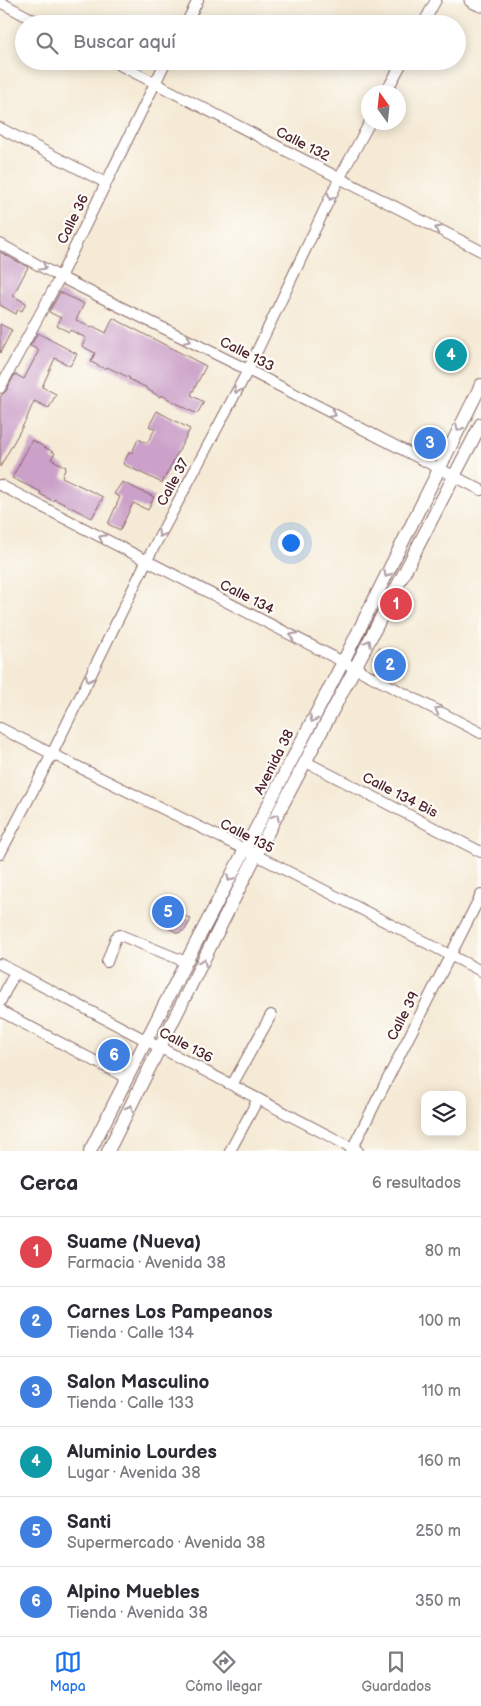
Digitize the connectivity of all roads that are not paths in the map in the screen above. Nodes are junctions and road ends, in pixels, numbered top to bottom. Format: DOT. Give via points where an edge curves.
graph roads {
  1 [pos="198,0"];
  2 [pos="436,0"];
  3 [pos="472,0"];
  4 [pos="0,2"];
  5 [pos="481,4"];
  6 [pos="24,15"];
  7 [pos="190,15"];
  8 [pos="428,15"];
  9 [pos="129,70"];
  10 [pos="162,70"];
  11 [pos="398,70"];
  12 [pos="155,84"];
  13 [pos="390,85"];
  14 [pos="0,128"];
  15 [pos="366,130"];
  16 [pos="339,178"];
  17 [pos="106,184"];
  18 [pos="0,244"];
  19 [pos="481,251"];
  20 [pos="60,277"];
  21 [pos="248,370"];
  22 [pos="481,385"];
  23 [pos="0,388"];
  24 [pos="481,424"];
  25 [pos="439,468"];
  26 [pos="455,476"];
  27 [pos="0,485"];
  28 [pos="481,490"];
  29 [pos="147,560"];
  30 [pos="343,662"];
  31 [pos="355,668"];
  32 [pos="0,728"];
  33 [pos="481,733"];
  34 [pos="52,754"];
  35 [pos="306,762"];
  36 [pos="251,852"];
  37 [pos="481,852"];
  38 [pos="0,854"];
  39 [pos="481,895"];
  40 [pos="450,955"];
  41 [pos="107,962"];
  42 [pos="186,962"];
  43 [pos="0,964"];
  44 [pos="481,971"];
  45 [pos="15,972"];
  46 [pos="0,1002"];
  47 [pos="0,1009"];
  48 [pos="271,1015"];
  49 [pos="147,1040"];
  50 [pos="160,1047"];
  51 [pos="127,1078"];
  52 [pos="232,1085"];
  53 [pos="258,1099"];
  54 [pos="354,1150"];
  55 [pos="90,1151"];
  56 [pos="108,1151"];
  57 [pos="230,1151"];
  1 -- 7 [label="street"];
  2 -- 8 [label="street"];
  3 -- 5 [label="highway"];
  4 -- 6 [label="street"];
  9 -- 12 [label="street, Calle 132"];
  10 -- 12 [label="street, Calle 36"];
  11 -- 13 [label="street"];
  12 -- 16 [label="street, Calle 132"];
  12 -- 17 [label="street, Calle 36"];
  14 -- 17 [label="street"];
  15 -- 16 [label="street, Calle 37"];
  19 -- 16 [label="street, Calle 132, one-way"];
  16 -- 21 [label="street, Calle 37, one-way"];
  17 -- 20 [label="street, Calle 36"];
  18 -- 20 [label="street, Calle 133, one-way"];
  20 -- 21 [label="street, Calle 133, one-way"];
  20 -- 23 [label="street, Calle 36"];
  21 -- 25 [label="street, Calle 133, one-way"];
  21 -- 29 [label="street, Calle 37, one-way"];
  22 -- 25 [label="main road, Avenida 38, one-way"];
  24 -- 26 [label="main road, Avenida 38"];
  25 -- 26 [label="street, Calle 133"];
  25 -- 30 [label="main road, Avenida 38, one-way"];
  26 -- 28 [label="street, Calle 133"];
  31 -- 26 [label="main road, Avenida 38, one-way"];
  29 -- 27 [label="street, Calle 134, one-way"];
  30 -- 29 [label="street, Calle 134, one-way"];
  29 -- 34 [label="street, Calle 37, one-way"];
  30 -- 31 [label="street, Calle 134"];
  30 -- 36 [label="main road, Avenida 38, one-way"];
  33 -- 31 [label="street, Calle 134, one-way"];
  31 -- 35 [label="main road, Avenida 38"];
  32 -- 34 [label="street, Calle 135"];
  34 -- 36 [label="street, Calle 135"];
  34 -- 38 [label="street, Calle 37"];
  36 -- 35 [label="main road, Avenida 38, one-way"];
  35 -- 37 [label="street, Calle 134 Bis"];
  36 -- 40 [label="street, Calle 135"];
  36 -- 42 [label="main road, Avenida 38, one-way"];
  50 -- 36 [label="main road, Avenida 38, one-way"];
  39 -- 40 [label="street, Calle 39"];
  40 -- 44 [label="street, Calle 135"];
  40 -- 54 [label="street, Calle 39"];
  41 -- 42 [label="street" via="116,937 120,935"];
  42 -- 49 [label="main road, Avenida 38"];
  43 -- 45 [label="street, Calle 136"];
  45 -- 46 [label="street"];
  45 -- 49 [label="street, Calle 136"];
  47 -- 51 [label="street"];
  48 -- 52 [label="street"];
  49 -- 50 [label="street, Calle 136"];
  49 -- 51 [label="main road, Avenida 38"];
  50 -- 52 [label="street, Calle 136"];
  56 -- 50 [label="main road, Avenida 38, one-way"];
  51 -- 55 [label="main road, Avenida 38"];
  52 -- 53 [label="street, Calle 136"];
  53 -- 54 [label="street, Calle 136"];
  53 -- 57 [label="street"];
}
